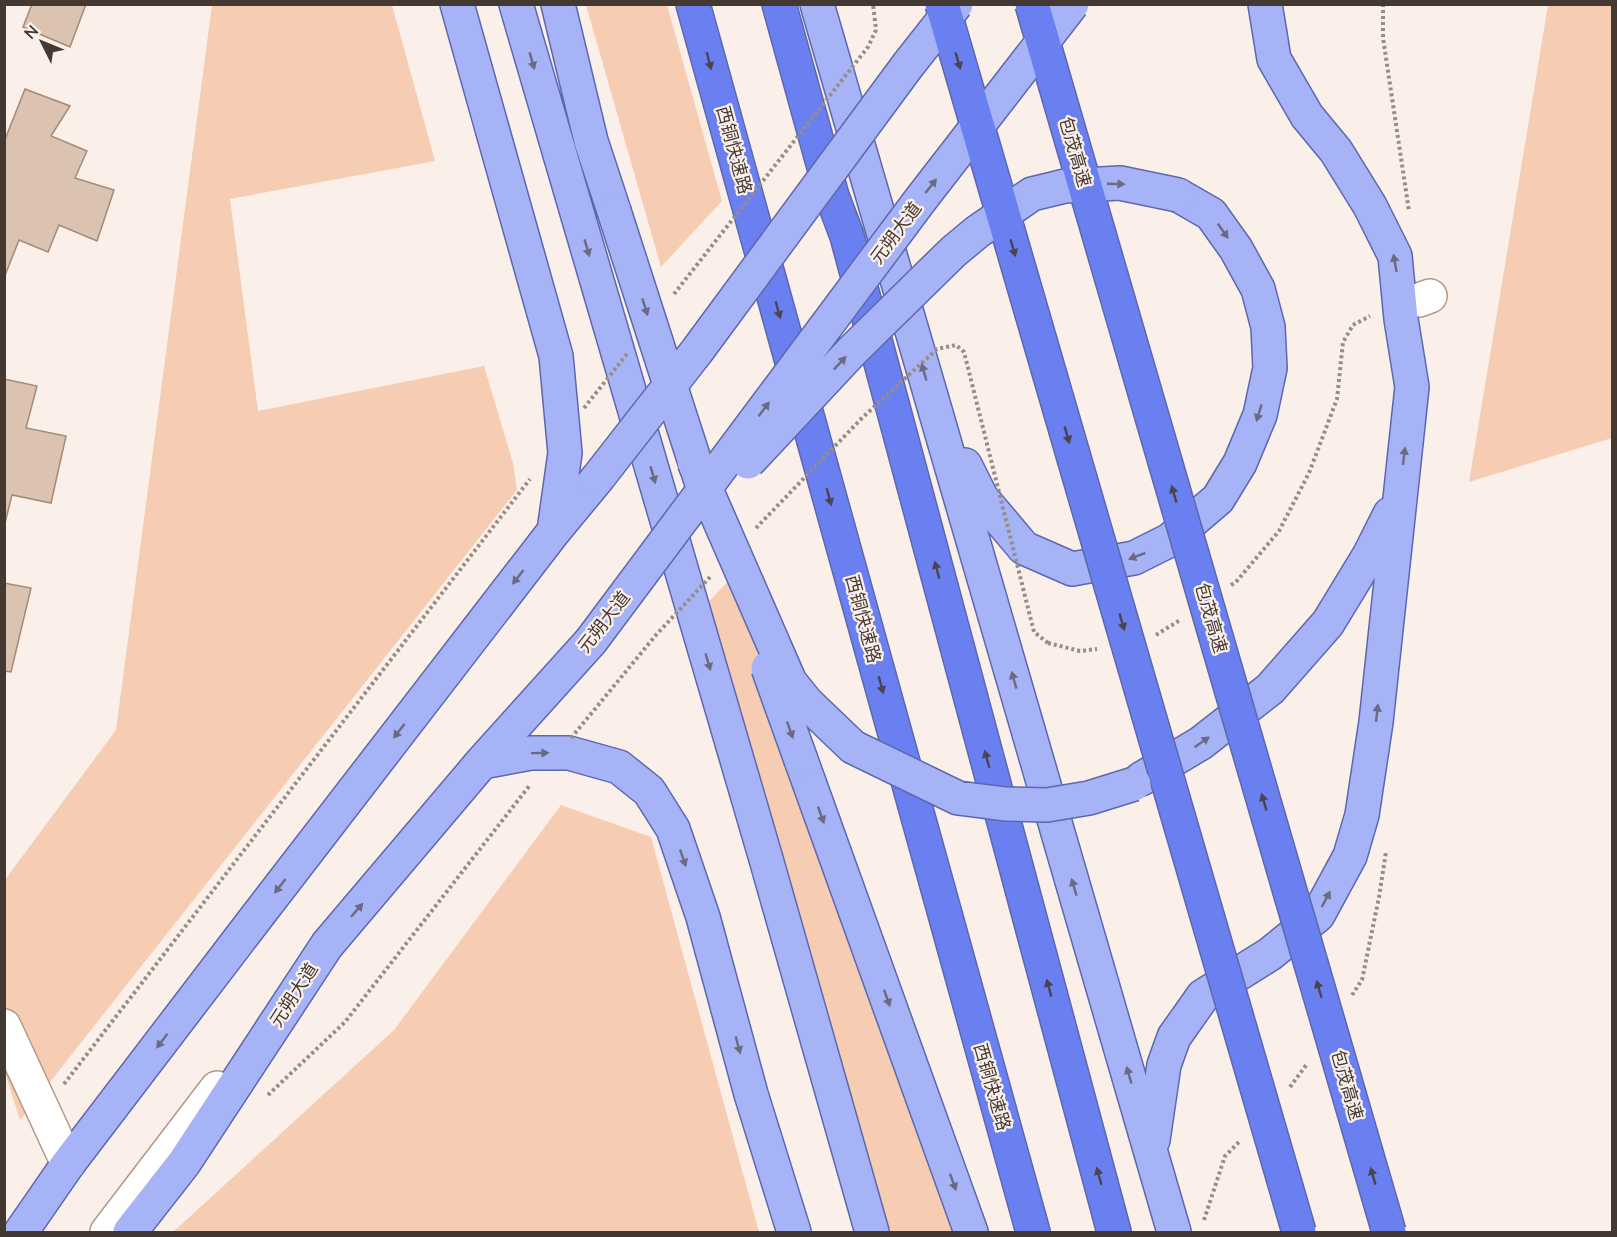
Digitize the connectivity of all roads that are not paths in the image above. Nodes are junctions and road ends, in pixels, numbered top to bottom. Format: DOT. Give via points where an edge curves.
graph roads {
  1 [pos="457,4"];
  2 [pos="516,4"];
  3 [pos="558,4"];
  4 [pos="569,4"];
  5 [pos="693,4"];
  6 [pos="779,4"];
  7 [pos="817,4"];
  8 [pos="942,4"];
  9 [pos="956,4"];
  10 [pos="1032,4"];
  11 [pos="1071,4"];
  12 [pos="1265,4"];
  13 [pos="591,141"];
  14 [pos="934,406"];
  15 [pos="694,462"];
  16 [pos="1400,495"];
  17 [pos="554,531"];
  18 [pos="591,641"];
  19 [pos="482,762"];
  20 [pos="4,1026"];
  21 [pos="1151,1151"];
  22 [pos="68,1164"];
  23 [pos="130,1231"];
  24 [pos="21,1233"];
  25 [pos="794,1233"];
  26 [pos="872,1233"];
  27 [pos="971,1233"];
  28 [pos="1033,1233"];
  29 [pos="1114,1233"];
  30 [pos="1174,1233"];
  31 [pos="1299,1233"];
  32 [pos="1389,1233"];
  1 -- 17 [label="main road" via="556,356 566,453"];
  2 -- 26 [label="main road, one-way"];
  3 -- 13 [label="main road"];
  4 -- 13 [label="main road" via="585,69"];
  5 -- 28 [label="highway, 西铜快速路, one-way"];
  29 -- 6 [label="highway, one-way" via="847,236"];
  14 -- 7 [label="main road, one-way"];
  8 -- 31 [label="highway, one-way, bridge"];
  9 -- 17 [label="main road, bridge" via="697,351"];
  32 -- 10 [label="highway, 包茂高速, one-way, bridge"];
  18 -- 11 [label="main road, 元朔大道, one-way, bridge"];
  16 -- 12 [label="main road, one-way" via="1412,387 1395,256 1370,206 1336,151 1306,116 1275,59"];
  13 -- 15 [label="main road, one-way, bridge"];
  18 -- 14 [label="main road, one-way, bridge" via="852,351 953,252 1032,194 1065,186 1120,183 1178,195 1212,214 1258,289 1268,327 1270,368 1260,415 1240,463 1218,499 1170,540 1134,558 1072,569 1024,548 981,497"];
  21 -- 14 [label="main road, one-way"];
  15 -- 16 [label="main road, one-way, bridge" via="790,682 807,703 853,747 958,798 1005,804 1047,805 1089,798 1134,783 1201,743 1270,689 1328,623"];
  15 -- 27 [label="main road, one-way, bridge"];
  21 -- 16 [label="main road, one-way" via="1164,1065 1174,1037 1203,996 1270,954 1318,915 1350,856 1362,815 1376,722"];
  17 -- 22 [label="main road, one-way"];
  18 -- 19 [label="main road, 元朔大道"];
  23 -- 19 [label="main road, 元朔大道, one-way" via="184,1162 327,945"];
  19 -- 25 [label="main road, one-way" via="564,745 569,753 619,767 649,791 673,829 703,917"];
  20 -- 22 [label="street"];
  21 -- 30 [label="main road"];
  22 -- 24 [label="main road"];
}
